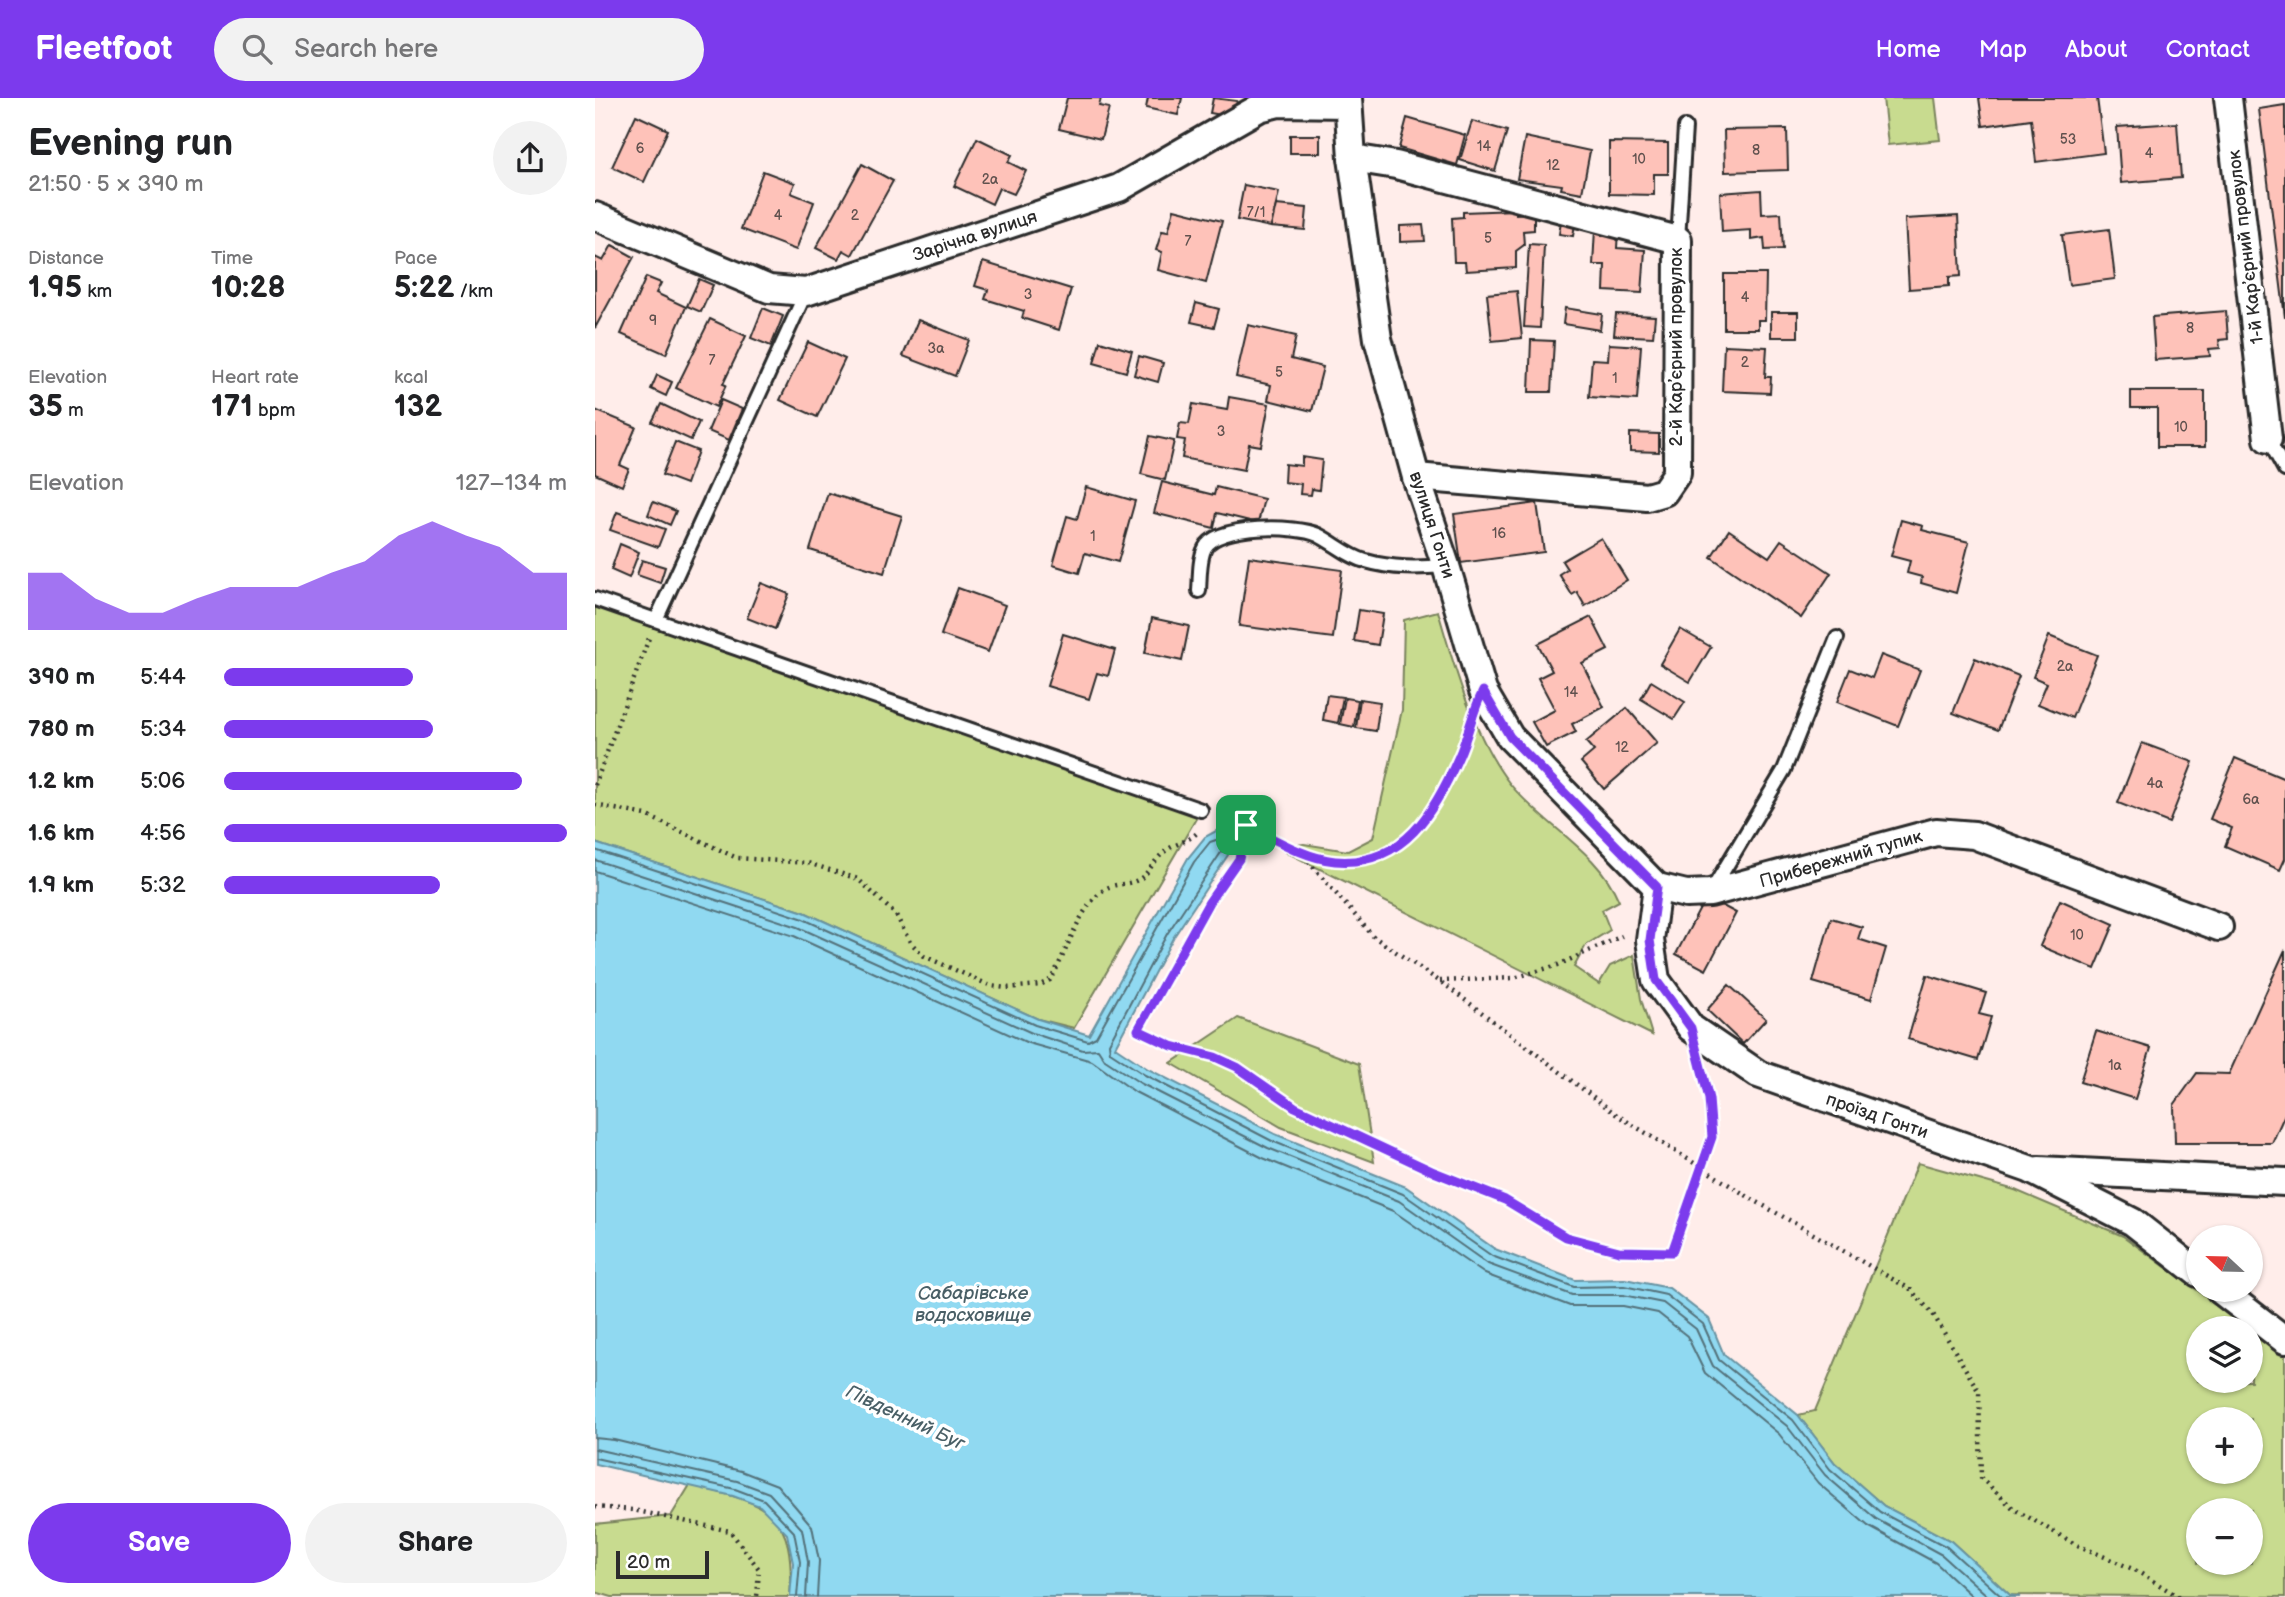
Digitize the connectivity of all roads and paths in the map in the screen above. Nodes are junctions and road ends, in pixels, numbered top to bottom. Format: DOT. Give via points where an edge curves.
graph roads {
  1 [pos="2228,98"];
  2 [pos="1348,101"];
  3 [pos="1685,127"];
  4 [pos="1352,158"];
  5 [pos="595,216"];
  6 [pos="1678,240"];
  7 [pos="806,292"];
  8 [pos="2268,439"];
  9 [pos="2285,470"];
  10 [pos="1416,477"];
  11 [pos="1446,566"];
  12 [pos="1199,591"];
  13 [pos="595,599"];
  14 [pos="656,620"];
  15 [pos="1837,638"];
  16 [pos="1483,691"];
  17 [pos="595,785"];
  18 [pos="595,805"];
  19 [pos="1201,810"];
  20 [pos="1246,825"];
  21 [pos="1299,851"];
  22 [pos="1657,887"];
  23 [pos="1710,893"];
  24 [pos="1652,924"];
  25 [pos="2218,927"];
  26 [pos="1439,981"];
  27 [pos="1691,1028"];
  28 [pos="1702,1167"];
  29 [pos="2029,1169"];
  30 [pos="2285,1182"];
  31 [pos="2186,1264"];
  32 [pos="2236,1302"];
  33 [pos="2285,1340"];
  34 [pos="595,1507"];
  35 [pos="757,1597"];
  36 [pos="2179,1597"];
  1 -- 8 [label="street, 1-й Карʼєрний провулок"];
  2 -- 4 [label="street, вулиця Гонти"];
  2 -- 7 [label="street, Зарічна вулиця" via="1259,108 1119,188"];
  3 -- 6 [label="lane"];
  4 -- 6 [label="street, 2-й Карʼєрний провулок" via="1396,165"];
  4 -- 10 [label="street, вулиця Гонти" via="1378,339"];
  5 -- 7 [label="street, Зарічна вулиця" via="769,289"];
  6 -- 10 [label="street, 2-й Карʼєрний провулок" via="1677,473 1664,492 1647,497"];
  7 -- 14 [label="lane"];
  8 -- 9 [label="lane"];
  10 -- 11 [label="street, вулиця Гонти"];
  11 -- 12 [label="lane" via="1409,569 1363,561 1315,534 1284,528 1237,531 1215,538 1205,549"];
  11 -- 16 [label="street, вулиця Гонти"];
  13 -- 14 [label="lane"];
  14 -- 17 [label="path"];
  14 -- 19 [label="lane"];
  15 -- 23 [label="lane" via="1784,770"];
  16 -- 21 [label="path" via="1439,796 1398,848 1370,860 1333,861"];
  16 -- 22 [label="street, вулиця Гонти" via="1510,737"];
  18 -- 19 [label="path" via="646,815 749,861 808,863 857,879 896,915 910,942 924,956 991,986 1006,988 1049,980 1076,925 1101,892 1142,877 1163,853 1188,842 1198,831"];
  19 -- 20 [label="path" via="1235,816"];
  20 -- 21 [label="path"];
  20 -- 28 [label="path" via="1239,859 1209,902 1138,1030 1237,1067 1295,1107 1505,1200 1566,1237 1619,1251 1672,1252"];
  21 -- 26 [label="path" via="1374,937"];
  22 -- 23 [label="street, Прибережний тупик" via="1686,894"];
  22 -- 24 [label="street, проїзд Гонти"];
  23 -- 25 [label="street, Прибережний тупик" via="1936,832 1974,835"];
  24 -- 26 [label="path" via="1558,965 1514,978"];
  24 -- 27 [label="street, проїзд Гонти" via="1656,980"];
  26 -- 28 [label="path" via="1616,1115"];
  27 -- 28 [label="path" via="1709,1099 1712,1137"];
  27 -- 29 [label="street, проїзд Гонти" via="1758,1074"];
  28 -- 36 [label="path" via="1910,1289 1933,1314 1979,1392 1981,1478 2014,1510"];
  29 -- 30 [label="street"];
  29 -- 31 [label="street, проїзд Гонти" via="2133,1222"];
  32 -- 33 [label="street"];
  34 -- 35 [label="path" via="633,1510 730,1531 759,1569"];
}
